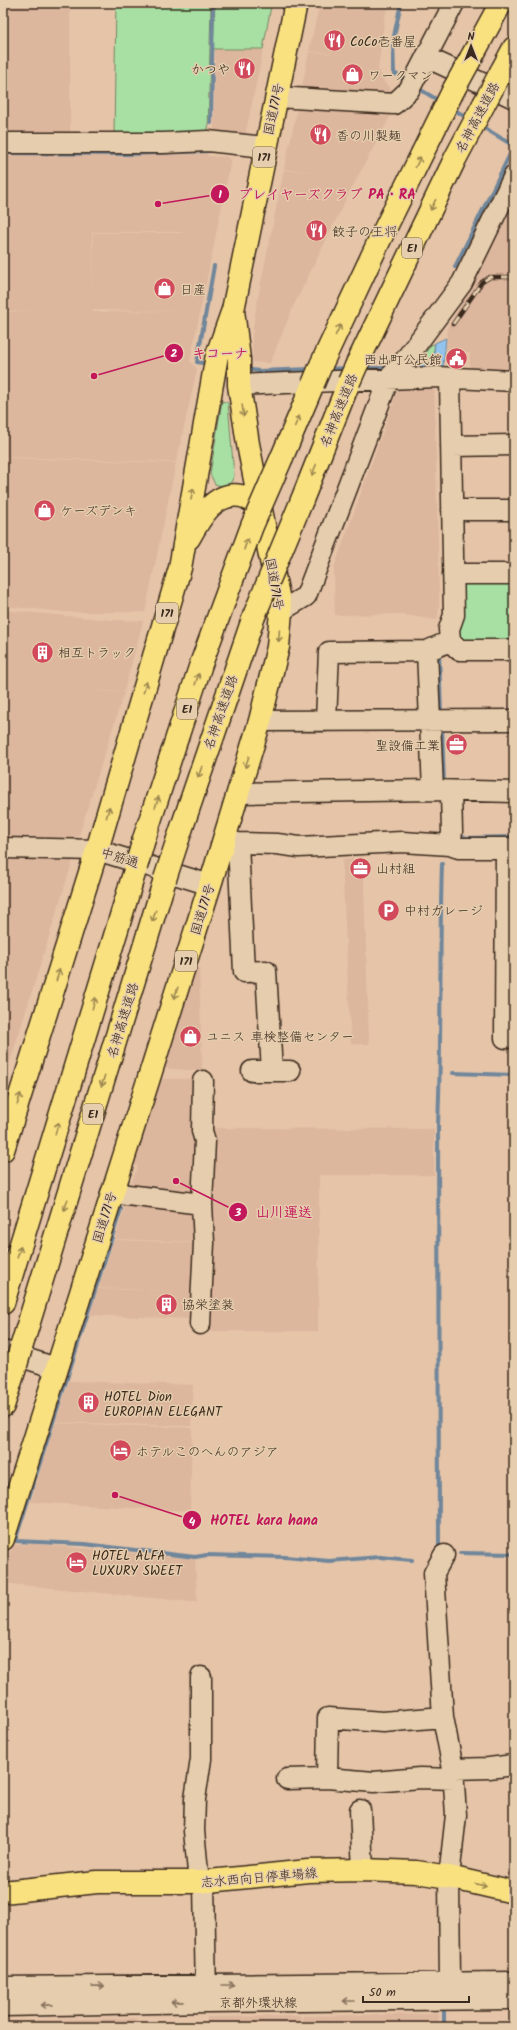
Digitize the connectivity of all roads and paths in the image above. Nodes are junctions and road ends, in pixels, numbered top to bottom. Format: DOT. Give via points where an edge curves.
graph roads {
  1 [pos="296,3"];
  2 [pos="454,3"];
  3 [pos="500,3"];
  4 [pos="514,48"];
  5 [pos="418,73"];
  6 [pos="276,97"];
  7 [pos="514,98"];
  8 [pos="3,143"];
  9 [pos="266,147"];
  10 [pos="514,176"];
  11 [pos="233,310"];
  12 [pos="239,372"];
  13 [pos="445,377"];
  14 [pos="389,378"];
  15 [pos="514,381"];
  16 [pos="514,445"];
  17 [pos="451,446"];
  18 [pos="260,506"];
  19 [pos="452,510"];
  20 [pos="514,510"];
  21 [pos="184,546"];
  22 [pos="453,574"];
  23 [pos="514,574"];
  24 [pos="281,612"];
  25 [pos="438,647"];
  26 [pos="514,650"];
  27 [pos="260,720"];
  28 [pos="437,720"];
  29 [pos="514,720"];
  30 [pos="326,721"];
  31 [pos="443,791"];
  32 [pos="514,792"];
  33 [pos="238,793"];
  34 [pos="451,839"];
  35 [pos="231,841"];
  36 [pos="3,848"];
  37 [pos="510,848"];
  38 [pos="97,850"];
  39 [pos="210,885"];
  40 [pos="514,1038"];
  41 [pos="252,1071"];
  42 [pos="203,1082"];
  43 [pos="3,1150"];
  44 [pos="111,1193"];
  45 [pos="202,1204"];
  46 [pos="3,1303"];
  47 [pos="200,1324"];
  48 [pos="13,1354"];
  49 [pos="56,1368"];
  50 [pos="3,1406"];
  51 [pos="3,1539"];
  52 [pos="444,1555"];
  53 [pos="201,1677"];
  54 [pos="443,1717"];
  55 [pos="514,1765"];
  56 [pos="454,1774"];
  57 [pos="327,1778"];
  58 [pos="287,1780"];
  59 [pos="360,1810"];
  60 [pos="363,1870"];
  61 [pos="448,1877"];
  62 [pos="202,1882"];
  63 [pos="3,1892"];
  64 [pos="514,1892"];
  65 [pos="514,1982"];
  66 [pos="3,1987"];
  67 [pos="447,1992"];
  68 [pos="206,1994"];
  69 [pos="514,1999"];
  70 [pos="3,2006"];
  1 -- 6 [label="main road, 国道171号 / 171"];
  2 -- 5 [label="street"];
  46 -- 3 [label="main road, E1, one-way, bridge" via="144,839 202,664 252,526 317,374 381,237"];
  4 -- 48 [label="main road, 名神高速道路 / E1, one-way, bridge" via="477,118 353,373 254,616 178,839"];
  5 -- 6 [label="street" via="394,104"];
  5 -- 7 [label="street"];
  6 -- 9 [label="main road, 国道171号 / 171"];
  8 -- 9 [label="street" via="163,143 208,140"];
  9 -- 11 [label="main road, 国道171号 / 171"];
  10 -- 14 [label="street" via="462,283"];
  11 -- 12 [label="main road, 国道171号 / 171"];
  21 -- 11 [label="main road, 国道171号 / 171, one-way" via="215,363"];
  12 -- 14 [label="street"];
  12 -- 18 [label="main road, 国道171号 / 171, one-way" via="248,444"];
  13 -- 14 [label="street"];
  13 -- 15 [label="street"];
  13 -- 17 [label="street"];
  14 -- 24 [label="street" via="306,596"];
  16 -- 17 [label="street"];
  17 -- 19 [label="street"];
  18 -- 21 [label="main road" via="242,496 225,495 202,514"];
  18 -- 24 [label="main road, 国道171号 / 171"];
  19 -- 20 [label="street"];
  19 -- 22 [label="street"];
  38 -- 21 [label="main road, 国道171号 / 171, one-way" via="180,568"];
  22 -- 23 [label="street"];
  22 -- 25 [label="street" via="454,616"];
  24 -- 27 [label="main road, 国道171号 / 171, one-way" via="278,647"];
  25 -- 26 [label="street" via="459,650"];
  25 -- 28 [label="street"];
  25 -- 30 [label="street" via="329,652"];
  27 -- 30 [label="street"];
  27 -- 33 [label="main road, 国道171号 / 171, one-way"];
  28 -- 29 [label="street"];
  28 -- 30 [label="street"];
  28 -- 31 [label="street"];
  31 -- 32 [label="street"];
  31 -- 33 [label="street"];
  31 -- 34 [label="street"];
  33 -- 35 [label="main road, 国道171号 / 171"];
  34 -- 35 [label="street" via="299,847"];
  34 -- 37 [label="street" via="459,848"];
  35 -- 39 [label="main road, 国道171号 / 171"];
  35 -- 41 [label="street" via="244,972 266,971 281,1071"];
  36 -- 38 [label="street, 中筋通"];
  37 -- 40 [label="street" via="505,1038"];
  38 -- 39 [label="street, 中筋通"];
  43 -- 38 [label="main road, 国道171号 / 171, one-way"];
  39 -- 44 [label="main road, 国道171号 / 171, one-way"];
  42 -- 45 [label="street" via="202,1131 205,1141"];
  44 -- 45 [label="street"];
  44 -- 49 [label="main road, 国道171号 / 171"];
  45 -- 47 [label="street" via="204,1243"];
  48 -- 49 [label="street"];
  48 -- 50 [label="main road, 名神高速道路 / E1"];
  49 -- 51 [label="main road, 国道171号 / 171"];
  52 -- 54 [label="street" via="434,1573"];
  53 -- 62 [label="street" via="201,1759 194,1830"];
  54 -- 56 [label="street"];
  54 -- 57 [label="street" via="383,1722 328,1718"];
  55 -- 56 [label="street"];
  56 -- 57 [label="street" via="374,1782"];
  56 -- 61 [label="street" via="456,1816"];
  57 -- 58 [label="street"];
  59 -- 60 [label="street"];
  60 -- 61 [label="main road, 志水西向日停車場線" via="416,1872"];
  60 -- 62 [label="main road, 志水西向日停車場線" via="308,1871"];
  61 -- 64 [label="main road, 志水西向日停車場線, one-way"];
  61 -- 67 [label="street"];
  62 -- 63 [label="main road, 志水西向日停車場線" via="97,1882"];
  62 -- 68 [label="street"];
  65 -- 67 [label="street, 京都外環状線"];
  66 -- 68 [label="street, 京都外環状線, one-way"];
  67 -- 68 [label="street, 京都外環状線"];
  67 -- 69 [label="street, 京都外環状線"];
  68 -- 70 [label="street, 京都外環状線, one-way"];
}
